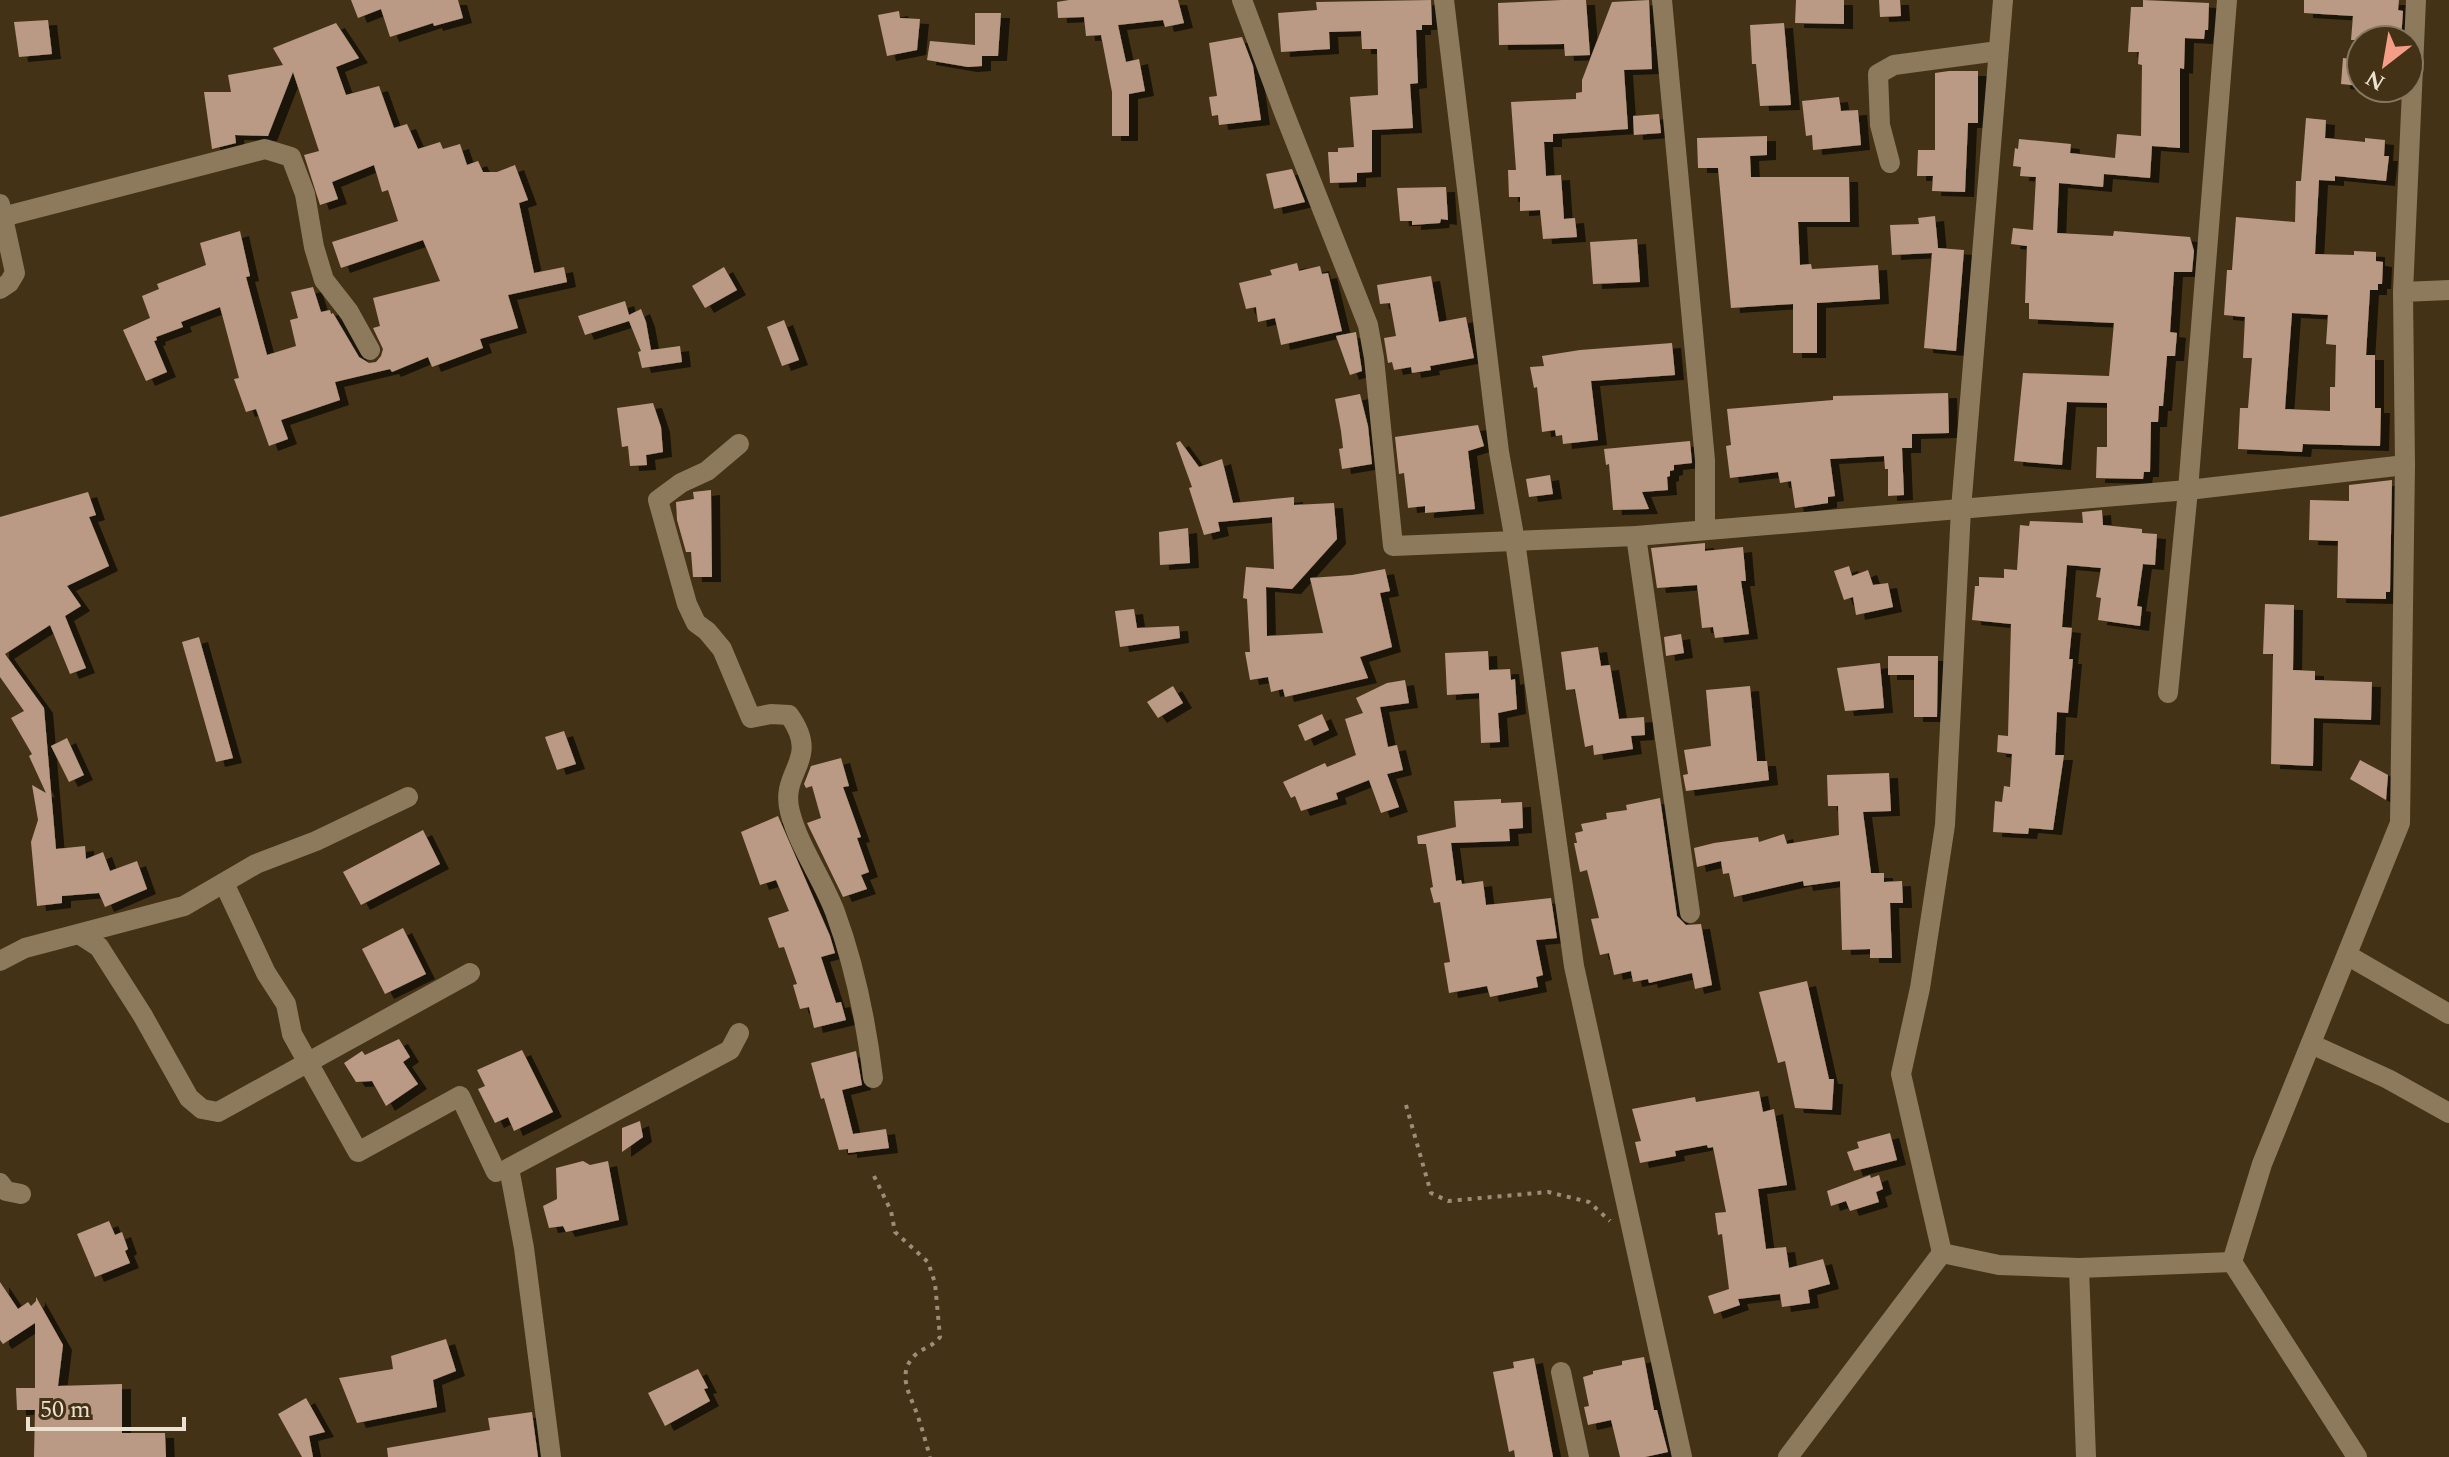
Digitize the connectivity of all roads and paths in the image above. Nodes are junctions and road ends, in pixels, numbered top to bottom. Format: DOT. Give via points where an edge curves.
graph roads {
  1 [pos="1242,0"];
  2 [pos="1444,0"];
  3 [pos="1662,0"];
  4 [pos="2003,0"];
  5 [pos="2227,0"];
  6 [pos="2416,0"];
  7 [pos="1998,51"];
  8 [pos="1890,163"];
  9 [pos="1,211"];
  10 [pos="0,289"];
  11 [pos="2449,290"];
  12 [pos="2403,292"];
  13 [pos="370,350"];
  14 [pos="739,444"];
  15 [pos="2405,465"];
  16 [pos="2188,490"];
  17 [pos="1961,509"];
  18 [pos="1705,529"];
  19 [pos="1636,536"];
  20 [pos="1515,541"];
  21 [pos="2168,693"];
  22 [pos="408,797"];
  23 [pos="224,883"];
  24 [pos="1690,913"];
  25 [pos="79,934"];
  26 [pos="2347,955"];
  27 [pos="0,961"];
  28 [pos="470,973"];
  29 [pos="2449,1014"];
  30 [pos="739,1033"];
  31 [pos="2311,1044"];
  32 [pos="308,1064"];
  33 [pos="873,1078"];
  34 [pos="1406,1105"];
  35 [pos="2449,1113"];
  36 [pos="496,1172"];
  37 [pos="874,1176"];
  38 [pos="0,1183"];
  39 [pos="21,1194"];
  40 [pos="1633,1241"];
  41 [pos="1942,1253"];
  42 [pos="2232,1262"];
  43 [pos="2079,1268"];
  44 [pos="1561,1372"];
  45 [pos="551,1457"];
  46 [pos="930,1457"];
  47 [pos="1579,1457"];
  48 [pos="1682,1457"];
  49 [pos="1788,1457"];
  50 [pos="2086,1457"];
  51 [pos="2357,1457"];
  1 -- 20 [label="street" via="1368,325 1393,546"];
  2 -- 20 [label="street" via="1499,452"];
  3 -- 18 [label="street" via="1705,460"];
  4 -- 7 [label="street"];
  5 -- 16 [label="street"];
  6 -- 12 [label="street"];
  7 -- 8 [label="street" via="1894,65 1878,74 1880,125"];
  7 -- 17 [label="street"];
  9 -- 10 [label="street" via="15,273"];
  9 -- 13 [label="street" via="265,149 291,157 324,280"];
  11 -- 12 [label="street"];
  12 -- 15 [label="street"];
  14 -- 33 [label="street" via="707,471 658,500 687,604 696,623 722,649 751,718 789,715 801,731 804,753 787,795 790,811 851,959"];
  15 -- 16 [label="street"];
  15 -- 26 [label="street" via="2400,823"];
  16 -- 17 [label="street"];
  16 -- 21 [label="street"];
  17 -- 18 [label="street"];
  17 -- 41 [label="street" via="1945,825 1901,1074"];
  18 -- 19 [label="street"];
  19 -- 20 [label="street"];
  19 -- 24 [label="street"];
  20 -- 40 [label="street" via="1574,966"];
  22 -- 23 [label="street"];
  23 -- 25 [label="street" via="184,906"];
  23 -- 32 [label="street" via="286,1004 292,1034"];
  25 -- 27 [label="street" via="25,948"];
  25 -- 32 [label="street" via="99,947 189,1098 202,1109 218,1112"];
  26 -- 29 [label="street"];
  26 -- 31 [label="street"];
  28 -- 32 [label="street"];
  30 -- 45 [label="street" via="730,1050 509,1168"];
  31 -- 35 [label="street"];
  31 -- 42 [label="street" via="2262,1164"];
  32 -- 36 [label="street" via="358,1152 460,1096"];
  34 -- 40 [label="path" via="1431,1193 1448,1201 1548,1192 1589,1202"];
  37 -- 46 [label="path" via="895,1232 928,1262 935,1283 940,1337 915,1355 906,1370 905,1388"];
  38 -- 39 [label="street" via="6,1191"];
  40 -- 48 [label="street"];
  41 -- 43 [label="street" via="1999,1265"];
  41 -- 49 [label="street"];
  42 -- 43 [label="street"];
  42 -- 51 [label="street"];
  43 -- 50 [label="street"];
  44 -- 47 [label="street"];
}
